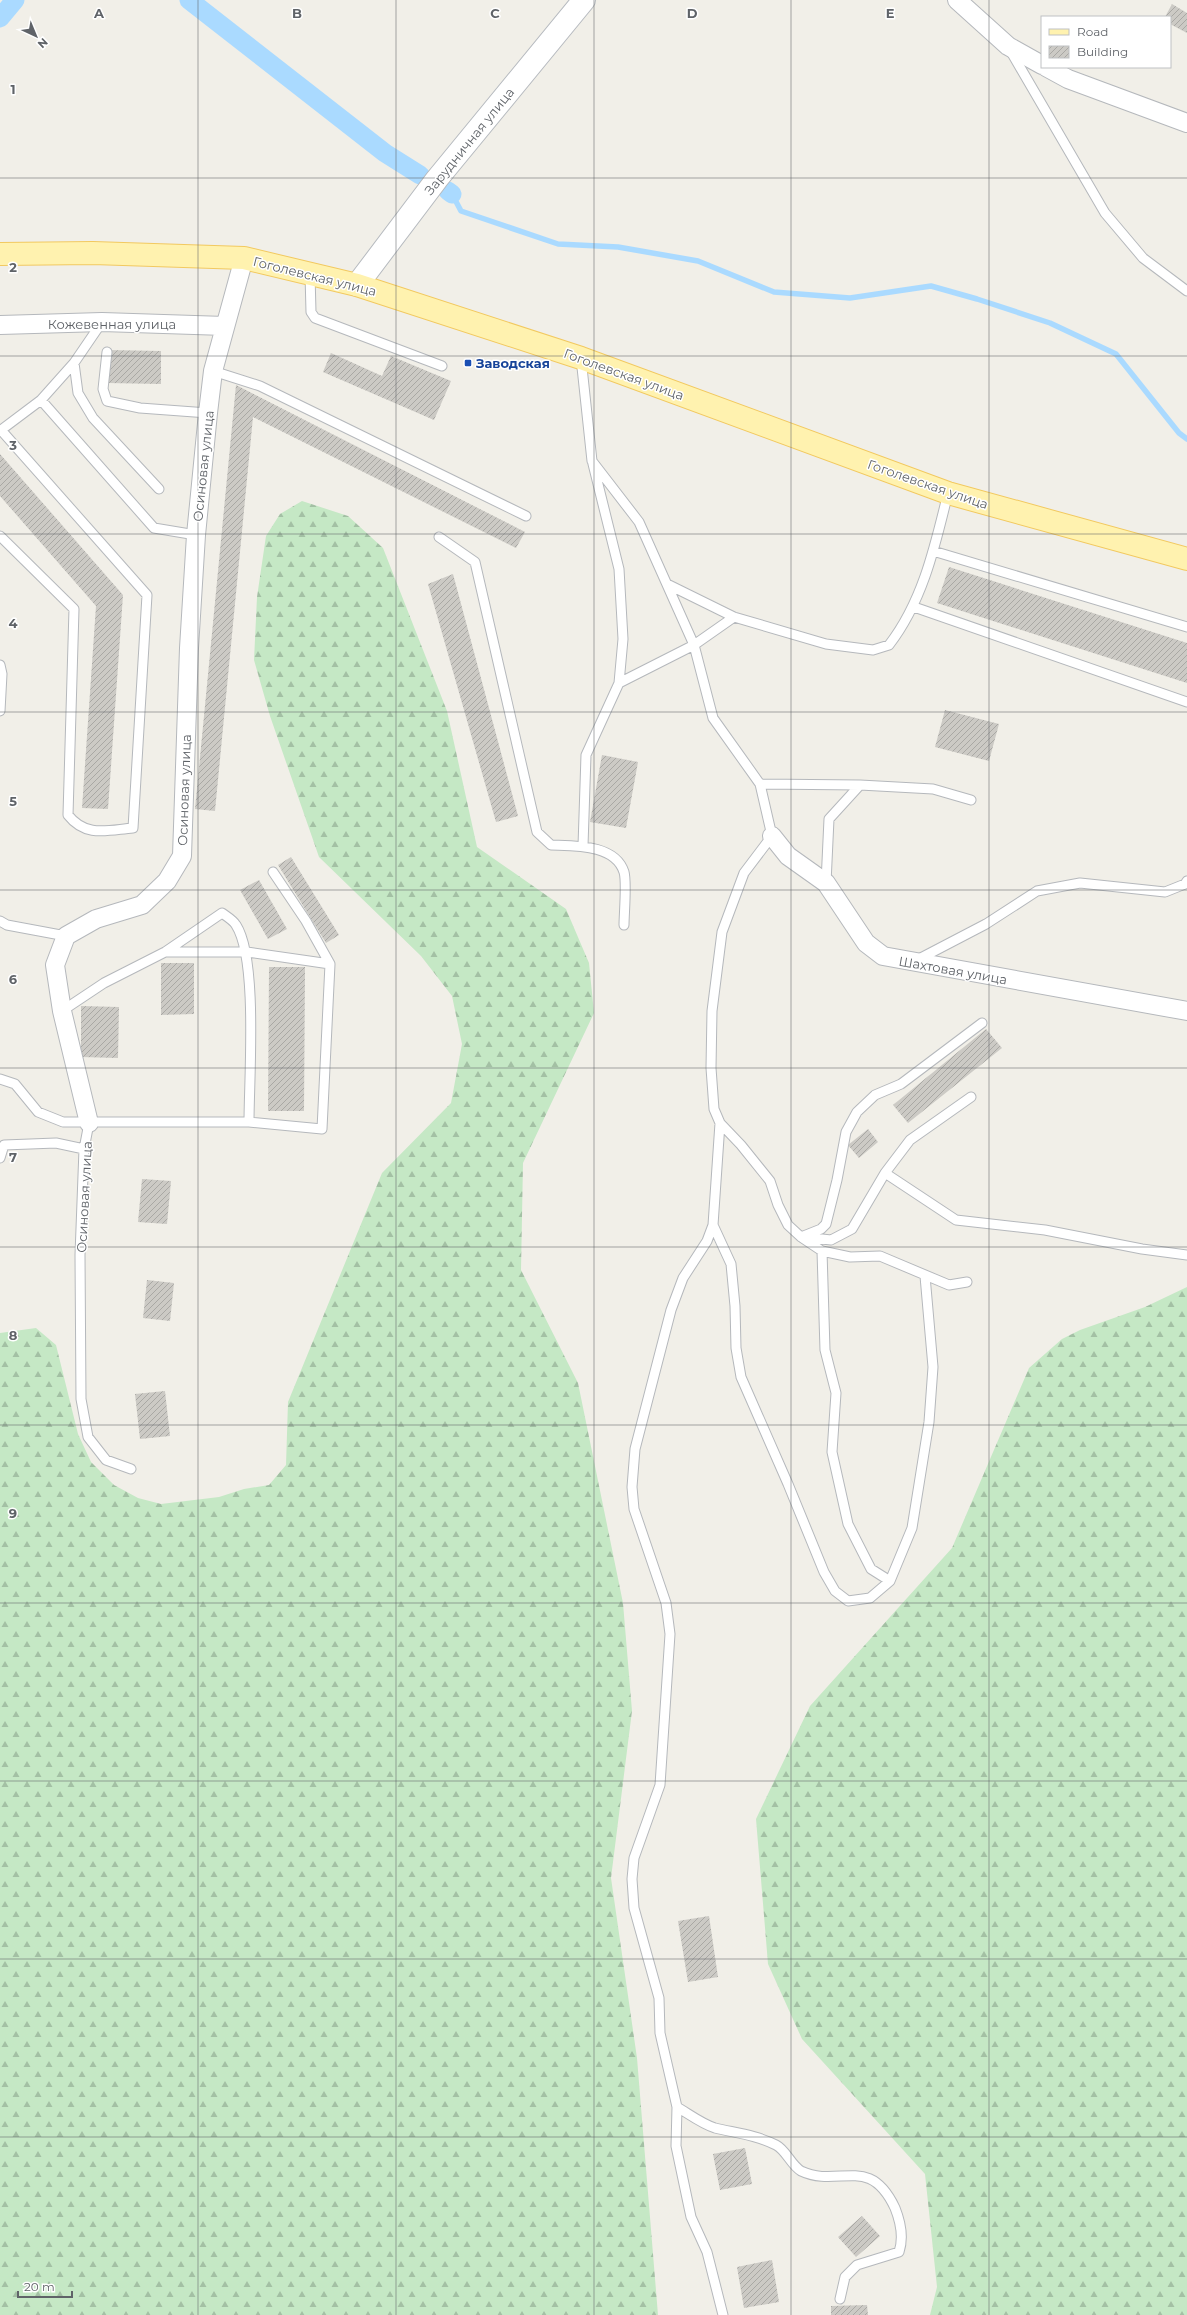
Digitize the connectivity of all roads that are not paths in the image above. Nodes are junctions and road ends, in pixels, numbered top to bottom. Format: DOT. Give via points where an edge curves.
graph roads {
  1 [pos="584,0"];
  2 [pos="957,0"];
  3 [pos="1008,46"];
  4 [pos="1041,64"];
  5 [pos="1048,68"];
  6 [pos="1187,123"];
  7 [pos="0,254"];
  8 [pos="244,258"];
  9 [pos="310,274"];
  10 [pos="357,285"];
  11 [pos="1187,291"];
  12 [pos="102,322"];
  13 [pos="0,325"];
  14 [pos="225,326"];
  15 [pos="106,352"];
  16 [pos="581,358"];
  17 [pos="74,363"];
  18 [pos="442,366"];
  19 [pos="213,371"];
  20 [pos="41,400"];
  21 [pos="208,413"];
  22 [pos="592,460"];
  23 [pos="159,489"];
  24 [pos="948,493"];
  25 [pos="526,516"];
  26 [pos="196,535"];
  27 [pos="0,536"];
  28 [pos="439,537"];
  29 [pos="934,551"];
  30 [pos="1187,559"];
  31 [pos="667,584"];
  32 [pos="914,607"];
  33 [pos="734,616"];
  34 [pos="1187,627"];
  35 [pos="694,646"];
  36 [pos="0,665"];
  37 [pos="619,683"];
  38 [pos="1187,702"];
  39 [pos="0,711"];
  40 [pos="760,784"];
  41 [pos="860,785"];
  42 [pos="971,800"];
  43 [pos="772,836"];
  44 [pos="583,846"];
  45 [pos="273,872"];
  46 [pos="1187,881"];
  47 [pos="826,883"];
  48 [pos="0,921"];
  49 [pos="624,925"];
  50 [pos="66,936"];
  51 [pos="165,952"];
  52 [pos="247,952"];
  53 [pos="912,962"];
  54 [pos="330,964"];
  55 [pos="62,1011"];
  56 [pos="1187,1011"];
  57 [pos="982,1023"];
  58 [pos="0,1079"];
  59 [pos="971,1097"];
  60 [pos="249,1122"];
  61 [pos="89,1123"];
  62 [pos="720,1123"];
  63 [pos="84,1149"];
  64 [pos="0,1158"];
  65 [pos="885,1173"];
  66 [pos="713,1225"];
  67 [pos="801,1237"];
  68 [pos="822,1251"];
  69 [pos="1187,1255"];
  70 [pos="925,1276"];
  71 [pos="967,1282"];
  72 [pos="131,1470"];
  73 [pos="890,1581"];
  74 [pos="677,2107"];
  75 [pos="840,2299"];
  76 [pos="723,2315"];
  1 -- 10 [label="street, Зарудничная улица" via="437,180"];
  2 -- 3 [label="street"];
  3 -- 4 [label="street"];
  3 -- 11 [label="lane" via="1105,213 1143,258"];
  5 -- 6 [label="street" via="1068,79"];
  7 -- 8 [label="main road, Гоголевская улица" via="93,252"];
  8 -- 9 [label="main road, Гоголевская улица"];
  8 -- 14 [label="street, Осиновая улица"];
  9 -- 10 [label="main road, Гоголевская улица"];
  9 -- 18 [label="lane" via="311,312 316,318"];
  10 -- 16 [label="main road, Гоголевская улица"];
  12 -- 13 [label="street, Кожевенная улица"];
  12 -- 14 [label="street, Кожевенная улица"];
  12 -- 17 [label="lane"];
  14 -- 19 [label="street, Осиновая улица"];
  15 -- 21 [label="lane" via="103,389 107,401 140,408"];
  16 -- 22 [label="lane"];
  16 -- 24 [label="main road, Гоголевская улица"];
  17 -- 20 [label="lane"];
  17 -- 23 [label="lane" via="78,393 93,418"];
  19 -- 21 [label="street, Осиновая улица"];
  19 -- 25 [label="lane" via="260,386"];
  20 -- 26 [label="lane" via="154,528"];
  20 -- 27 [label="lane" via="1,430 147,595 133,828 86,830 76,825 68,815 74,608"];
  21 -- 26 [label="street, Осиновая улица"];
  22 -- 31 [label="lane" via="640,522"];
  22 -- 37 [label="lane" via="619,569 623,639"];
  24 -- 29 [label="lane"];
  24 -- 30 [label="main road, Гоголевская улица"];
  26 -- 50 [label="street, Осиновая улица" via="189,648 182,856 167,881 142,905 96,920"];
  28 -- 44 [label="lane" via="475,562 538,832 551,845"];
  29 -- 32 [label="lane"];
  29 -- 34 [label="lane"];
  31 -- 33 [label="lane"];
  31 -- 35 [label="lane"];
  32 -- 33 [label="lane" via="889,645 873,650 826,644"];
  32 -- 38 [label="lane"];
  33 -- 35 [label="lane"];
  35 -- 37 [label="lane"];
  35 -- 40 [label="lane" via="713,718"];
  36 -- 39 [label="lane"];
  37 -- 44 [label="lane" via="586,755"];
  40 -- 41 [label="lane"];
  40 -- 43 [label="lane"];
  41 -- 42 [label="lane" via="933,789"];
  41 -- 47 [label="lane" via="829,819"];
  43 -- 47 [label="street, Шахтовая улица" via="788,856"];
  43 -- 62 [label="lane" via="744,873 722,932 712,1011 711,1068 714,1109"];
  44 -- 49 [label="lane" via="612,855 624,872"];
  45 -- 54 [label="lane" via="306,921"];
  46 -- 53 [label="lane" via="1165,892 1080,883 1037,891 986,924"];
  47 -- 53 [label="street, Шахтовая улица" via="872,948 890,959"];
  48 -- 50 [label="lane" via="7,925"];
  50 -- 55 [label="street, Осиновая улица" via="55,965"];
  51 -- 52 [label="lane"];
  51 -- 52 [label="lane" via="222,913 236,925"];
  51 -- 55 [label="lane" via="104,983"];
  52 -- 54 [label="lane"];
  52 -- 60 [label="lane" via="250,994"];
  53 -- 56 [label="street, Шахтовая улица"];
  54 -- 60 [label="lane" via="322,1128"];
  55 -- 61 [label="street, Осиновая улица"];
  57 -- 67 [label="lane" via="901,1084 875,1094 857,1112 846,1132 826,1224 821,1229"];
  58 -- 61 [label="lane" via="14,1084 38,1112 63,1122"];
  59 -- 65 [label="lane" via="910,1140"];
  60 -- 61 [label="lane"];
  61 -- 63 [label="lane, Осиновая улица"];
  62 -- 66 [label="lane"];
  62 -- 67 [label="lane" via="742,1145 770,1181 778,1206 788,1225"];
  63 -- 64 [label="lane" via="56,1143 4,1145"];
  63 -- 72 [label="lane, Осиновая улица" via="80,1255 81,1399 88,1437 106,1460"];
  65 -- 67 [label="lane" via="852,1229 831,1240"];
  65 -- 69 [label="lane" via="956,1220 1045,1230"];
  66 -- 73 [label="lane" via="731,1264 736,1348 741,1377 824,1572 835,1591 848,1601 870,1598"];
  66 -- 74 [label="lane" via="707,1241 683,1278 670,1310 635,1449 632,1487 634,1509 666,1603 670,1634 660,1785 634,1858 634,1908 659,1998 660,2033"];
  67 -- 68 [label="lane"];
  68 -- 70 [label="lane" via="850,1257 880,1256"];
  68 -- 73 [label="lane" via="825,1350 836,1393 832,1452 848,1524 871,1569"];
  70 -- 71 [label="lane" via="949,1285"];
  70 -- 73 [label="lane" via="933,1367 929,1422 912,1528"];
  74 -- 75 [label="lane" via="713,2128 757,2137 778,2146 800,2170 819,2176 849,2174 870,2178 887,2192 898,2215 903,2239 899,2252 857,2265 845,2277"];
  74 -- 76 [label="lane" via="676,2146 691,2217 707,2252"];
}
